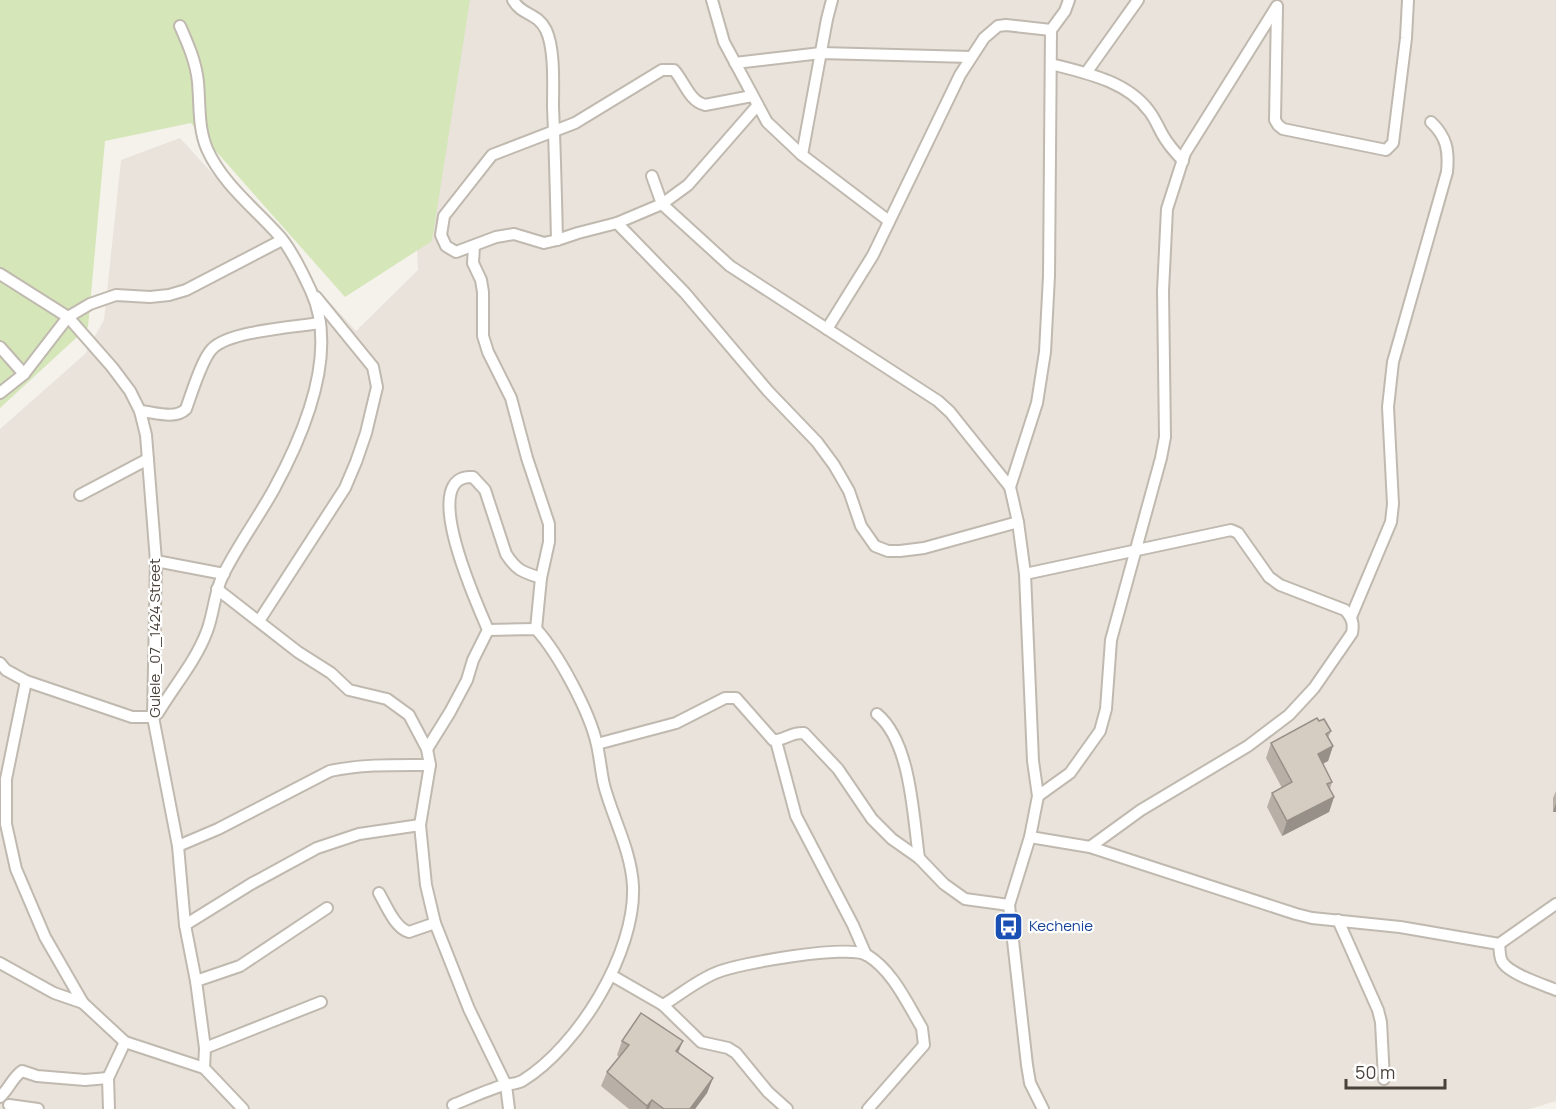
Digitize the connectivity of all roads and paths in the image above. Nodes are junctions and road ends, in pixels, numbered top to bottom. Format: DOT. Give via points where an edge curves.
graph roads {
  1 [pos="513,0"];
  2 [pos="712,0"];
  3 [pos="832,0"];
  4 [pos="1069,0"];
  5 [pos="1138,0"];
  6 [pos="1408,0"];
  7 [pos="1278,3"];
  8 [pos="180,26"];
  9 [pos="1051,30"];
  10 [pos="820,53"];
  11 [pos="970,57"];
  12 [pos="735,63"];
  13 [pos="1051,64"];
  14 [pos="1086,73"];
  15 [pos="755,101"];
  16 [pos="1431,122"];
  17 [pos="554,131"];
  18 [pos="802,155"];
  19 [pos="1184,157"];
  20 [pos="652,176"];
  21 [pos="662,204"];
  22 [pos="890,221"];
  23 [pos="617,223"];
  24 [pos="282,240"];
  25 [pos="557,240"];
  26 [pos="474,246"];
  27 [pos="0,274"];
  28 [pos="312,292"];
  29 [pos="68,316"];
  30 [pos="320,323"];
  31 [pos="827,329"];
  32 [pos="0,346"];
  33 [pos="24,374"];
  34 [pos="0,393"];
  35 [pos="140,411"];
  36 [pos="148,459"];
  37 [pos="1010,487"];
  38 [pos="80,495"];
  39 [pos="1018,522"];
  40 [pos="1134,551"];
  41 [pos="156,561"];
  42 [pos="224,574"];
  43 [pos="1025,574"];
  44 [pos="541,578"];
  45 [pos="217,590"];
  46 [pos="1352,617"];
  47 [pos="259,621"];
  48 [pos="536,628"];
  49 [pos="488,630"];
  50 [pos="0,663"];
  51 [pos="26,681"];
  52 [pos="878,714"];
  53 [pos="153,717"];
  54 [pos="776,741"];
  55 [pos="597,744"];
  56 [pos="427,748"];
  57 [pos="430,765"];
  58 [pos="1038,796"];
  59 [pos="420,825"];
  60 [pos="1030,837"];
  61 [pos="178,846"];
  62 [pos="1090,847"];
  63 [pos="919,858"];
  64 [pos="379,893"];
  65 [pos="1556,904"];
  66 [pos="1009,905"];
  67 [pos="327,908"];
  68 [pos="1338,920"];
  69 [pos="435,923"];
  70 [pos="185,925"];
  71 [pos="1499,944"];
  72 [pos="866,955"];
  73 [pos="0,963"];
  74 [pos="611,975"];
  75 [pos="196,981"];
  76 [pos="1556,990"];
  77 [pos="321,1002"];
  78 [pos="83,1004"];
  79 [pos="663,1005"];
  80 [pos="125,1042"];
  81 [pos="205,1048"];
  82 [pos="204,1068"];
  83 [pos="108,1078"];
  84 [pos="1384,1079"];
  85 [pos="506,1085"];
  86 [pos="4,1093"];
  87 [pos="453,1105"];
  88 [pos="9,1107"];
  89 [pos="38,1109"];
  90 [pos="109,1109"];
  91 [pos="243,1109"];
  92 [pos="509,1109"];
  93 [pos="787,1109"];
  94 [pos="868,1109"];
  95 [pos="1043,1109"];
  1 -- 17 [label="street" via="518,9 537,17 550,43"];
  2 -- 12 [label="street" via="724,42"];
  3 -- 10 [label="street"];
  4 -- 9 [label="street"];
  5 -- 14 [label="street"];
  6 -- 7 [label="street" via="1393,143 1386,150 1278,125"];
  7 -- 19 [label="street"];
  8 -- 24 [label="street" via="198,80 200,125 206,147 218,168"];
  9 -- 11 [label="street" via="998,26"];
  9 -- 13 [label="street"];
  10 -- 11 [label="street"];
  10 -- 12 [label="street"];
  10 -- 18 [label="street"];
  11 -- 22 [label="street"];
  12 -- 15 [label="street"];
  13 -- 14 [label="street"];
  13 -- 37 [label="street" via="1046,352 1037,403"];
  14 -- 19 [label="street" via="1128,91 1141,101 1166,142"];
  15 -- 17 [label="street" via="699,104 679,75 668,69 627,89 575,123"];
  15 -- 18 [label="street" via="767,122"];
  15 -- 21 [label="street" via="688,184"];
  16 -- 46 [label="street" via="1440,130 1448,148 1447,172 1393,362 1388,407 1391,522"];
  17 -- 25 [label="street"];
  17 -- 26 [label="street" via="492,155 444,216 441,235 446,246 456,252"];
  18 -- 22 [label="street"];
  19 -- 40 [label="street" via="1165,228 1165,437"];
  20 -- 21 [label="street"];
  21 -- 23 [label="street"];
  21 -- 31 [label="street" via="730,266"];
  22 -- 31 [label="street"];
  23 -- 25 [label="street"];
  23 -- 39 [label="street" via="686,292 768,391 817,442 849,491 861,526 875,546 888,551 924,548"];
  24 -- 28 [label="street"];
  24 -- 29 [label="street" via="186,290 159,296 116,295"];
  25 -- 26 [label="street" via="544,243 513,234"];
  26 -- 44 [label="street" via="473,263 483,286 486,344 511,399 549,524"];
  27 -- 29 [label="street, Gulele_07_1424 Street"];
  28 -- 30 [label="street"];
  28 -- 47 [label="street" via="373,367 377,387 357,462 345,488"];
  29 -- 33 [label="street"];
  29 -- 35 [label="street, Gulele_07_1424 Street" via="118,375"];
  30 -- 35 [label="street" via="241,335 218,345 208,355 182,413 176,416"];
  30 -- 42 [label="street" via="318,375 296,445"];
  31 -- 37 [label="street" via="938,401"];
  32 -- 33 [label="street"];
  33 -- 34 [label="street"];
  35 -- 36 [label="street, Gulele_07_1424 Street"];
  36 -- 38 [label="street"];
  36 -- 41 [label="street, Gulele_07_1424 Street"];
  37 -- 39 [label="street"];
  39 -- 43 [label="street"];
  40 -- 43 [label="street"];
  40 -- 46 [label="street" via="1231,530 1238,533 1269,577 1345,610"];
  40 -- 58 [label="street" via="1111,640 1106,709 1100,731 1070,773"];
  41 -- 42 [label="street"];
  41 -- 53 [label="street, Gulele_07_1424 Street"];
  42 -- 45 [label="street"];
  43 -- 58 [label="street"];
  44 -- 48 [label="street"];
  44 -- 49 [label="street" via="520,571 506,554 485,490 473,477 456,483 450,494 449,518 459,556"];
  45 -- 47 [label="street"];
  45 -- 53 [label="street" via="208,630 198,650"];
  46 -- 62 [label="street" via="1352,633 1289,715 1248,746 1141,810"];
  47 -- 56 [label="street" via="349,690 395,703 409,715"];
  48 -- 49 [label="street"];
  48 -- 55 [label="street" via="580,700"];
  49 -- 56 [label="street" via="467,680"];
  50 -- 51 [label="street"];
  51 -- 53 [label="street" via="132,717"];
  51 -- 78 [label="street" via="6,779 6,824 16,869 45,937"];
  52 -- 63 [label="street" via="893,731 905,765"];
  53 -- 61 [label="street, Gulele_07_1424 Street"];
  54 -- 55 [label="street" via="742,703 731,697 676,723"];
  54 -- 63 [label="street" via="791,733 804,732 838,769 872,819"];
  54 -- 72 [label="street" via="796,816"];
  55 -- 74 [label="street" via="633,886 632,918"];
  56 -- 57 [label="street"];
  57 -- 59 [label="street"];
  57 -- 61 [label="street" via="330,771"];
  58 -- 60 [label="street"];
  59 -- 69 [label="street" via="426,885"];
  59 -- 70 [label="street" via="359,834 317,848"];
  60 -- 62 [label="street"];
  60 -- 66 [label="street"];
  61 -- 70 [label="street, Gulele_07_1424 Street"];
  62 -- 68 [label="street" via="1296,914"];
  63 -- 66 [label="street" via="965,899"];
  64 -- 69 [label="street" via="405,931"];
  65 -- 71 [label="street"];
  66 -- 95 [label="street" via="1030,1083"];
  67 -- 75 [label="street" via="240,966"];
  68 -- 71 [label="street"];
  68 -- 84 [label="street" via="1378,1010"];
  69 -- 85 [label="street" via="469,1009"];
  70 -- 75 [label="street, Gulele_07_1424 Street"];
  71 -- 76 [label="street" via="1504,964"];
  72 -- 79 [label="street" via="850,951 740,965 717,972"];
  72 -- 94 [label="street" via="891,978 924,1035 924,1045"];
  73 -- 78 [label="street"];
  74 -- 79 [label="street"];
  74 -- 85 [label="street" via="564,1044 535,1072"];
  75 -- 81 [label="street, Gulele_07_1424 Street"];
  77 -- 81 [label="street"];
  78 -- 80 [label="street"];
  79 -- 93 [label="street" via="701,1042 736,1053"];
  80 -- 82 [label="street"];
  80 -- 83 [label="street"];
  81 -- 82 [label="street, Gulele_07_1424 Street"];
  82 -- 91 [label="street"];
  83 -- 86 [label="street" via="85,1080 22,1071 14,1076"];
  83 -- 90 [label="street"];
  85 -- 87 [label="street"];
  85 -- 92 [label="street"];
  86 -- 88 [label="street"];
  88 -- 89 [label="street"];
}
